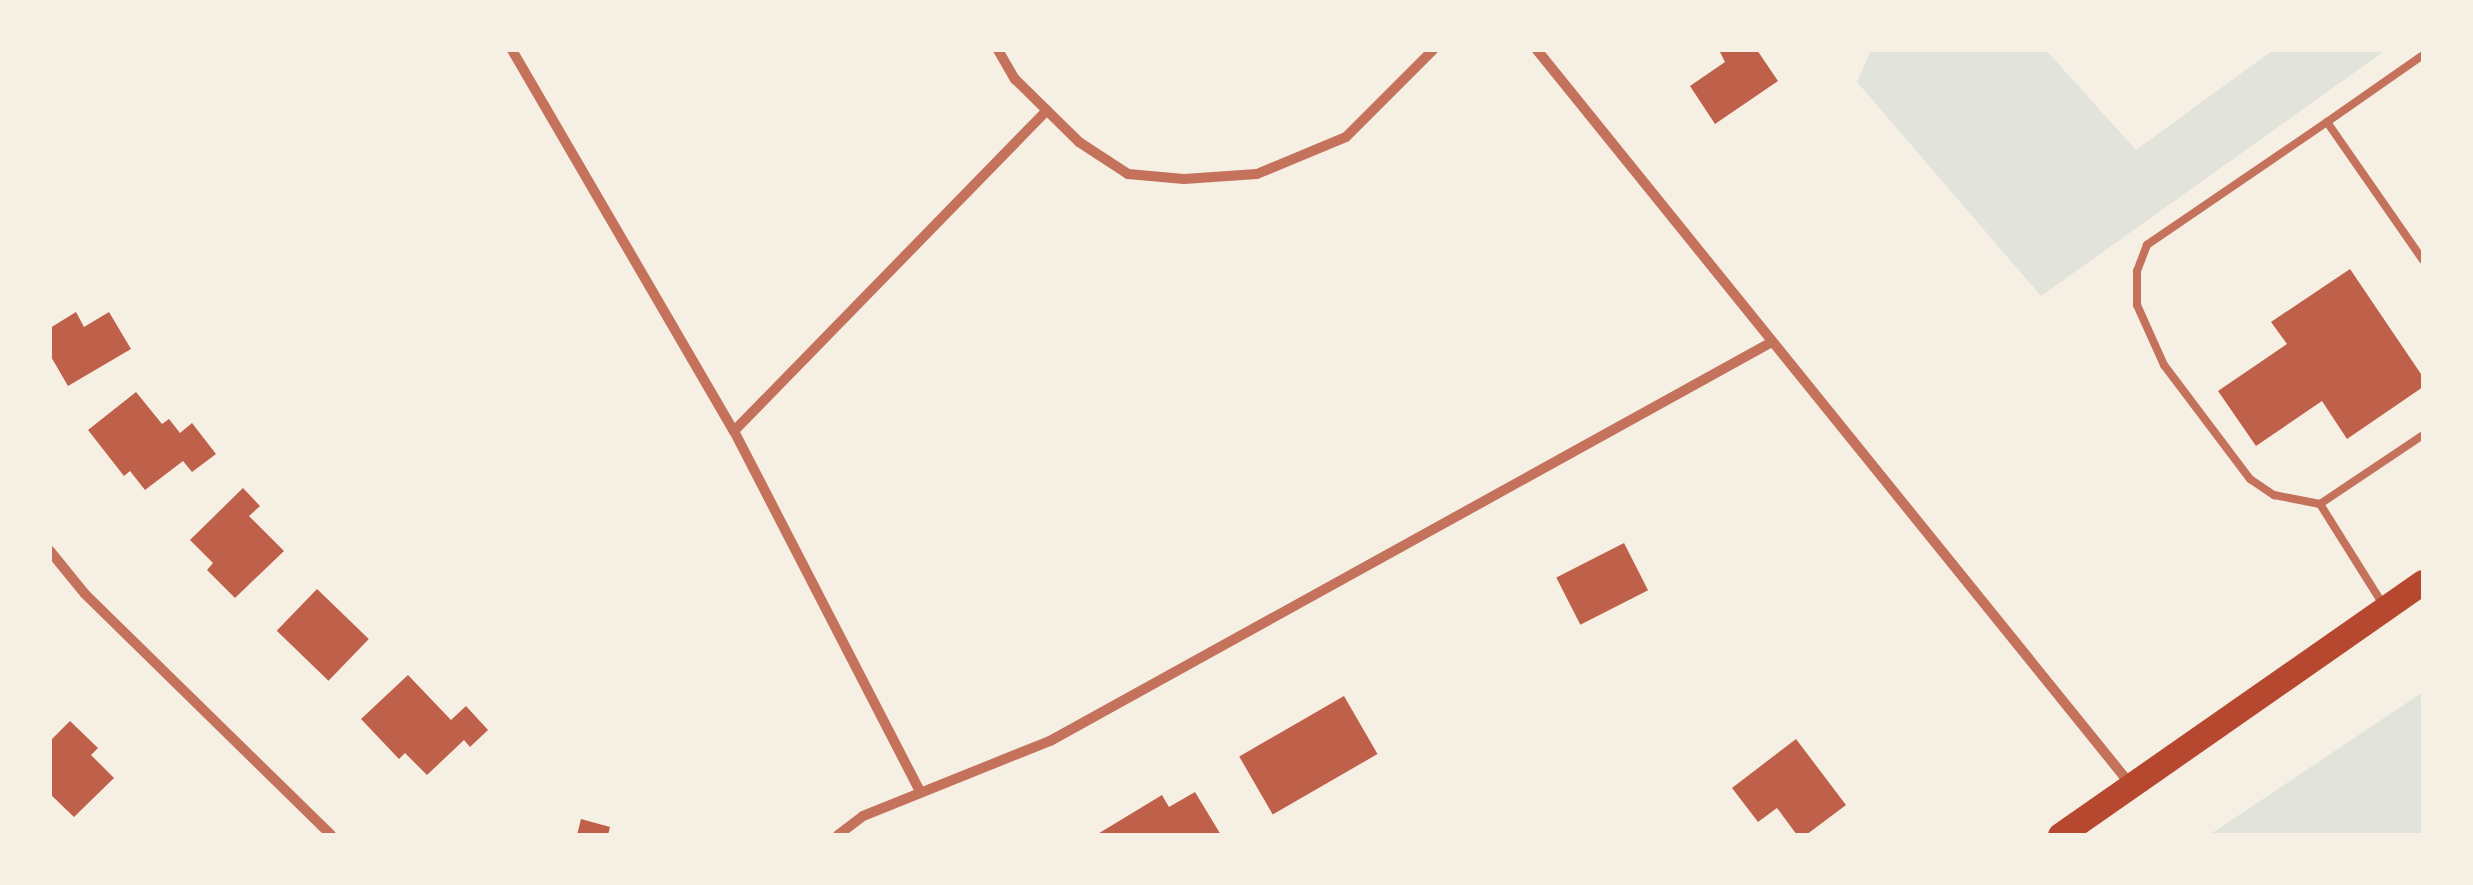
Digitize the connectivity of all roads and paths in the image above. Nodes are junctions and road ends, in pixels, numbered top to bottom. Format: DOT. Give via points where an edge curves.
graph roads {
  1 [pos="512,50"];
  2 [pos="998,50"];
  3 [pos="1432,50"];
  4 [pos="1537,50"];
  5 [pos="2423,56"];
  6 [pos="1047,110"];
  7 [pos="2327,122"];
  8 [pos="2423,260"];
  9 [pos="1772,342"];
  10 [pos="734,431"];
  11 [pos="2423,434"];
  12 [pos="2320,504"];
  13 [pos="50,551"];
  14 [pos="2423,582"];
  15 [pos="2386,608"];
  16 [pos="2132,786"];
  17 [pos="920,791"];
  18 [pos="331,835"];
  19 [pos="838,835"];
  20 [pos="2060,835"];
  1 -- 10 [label="street"];
  2 -- 6 [label="street" via="1014,80"];
  3 -- 6 [label="street" via="1346,136 1257,174 1128,174 1079,142"];
  4 -- 9 [label="street"];
  5 -- 7 [label="lane"];
  6 -- 10 [label="street"];
  7 -- 8 [label="lane"];
  7 -- 12 [label="lane" via="2147,245 2137,271 2146,334 2250,479 2274,495"];
  9 -- 16 [label="street"];
  9 -- 17 [label="street" via="1050,741"];
  10 -- 17 [label="street"];
  11 -- 12 [label="lane"];
  12 -- 15 [label="lane"];
  13 -- 18 [label="street" via="85,594"];
  14 -- 15 [label="main road"];
  15 -- 16 [label="main road"];
  16 -- 20 [label="main road"];
  17 -- 19 [label="street"];
}
